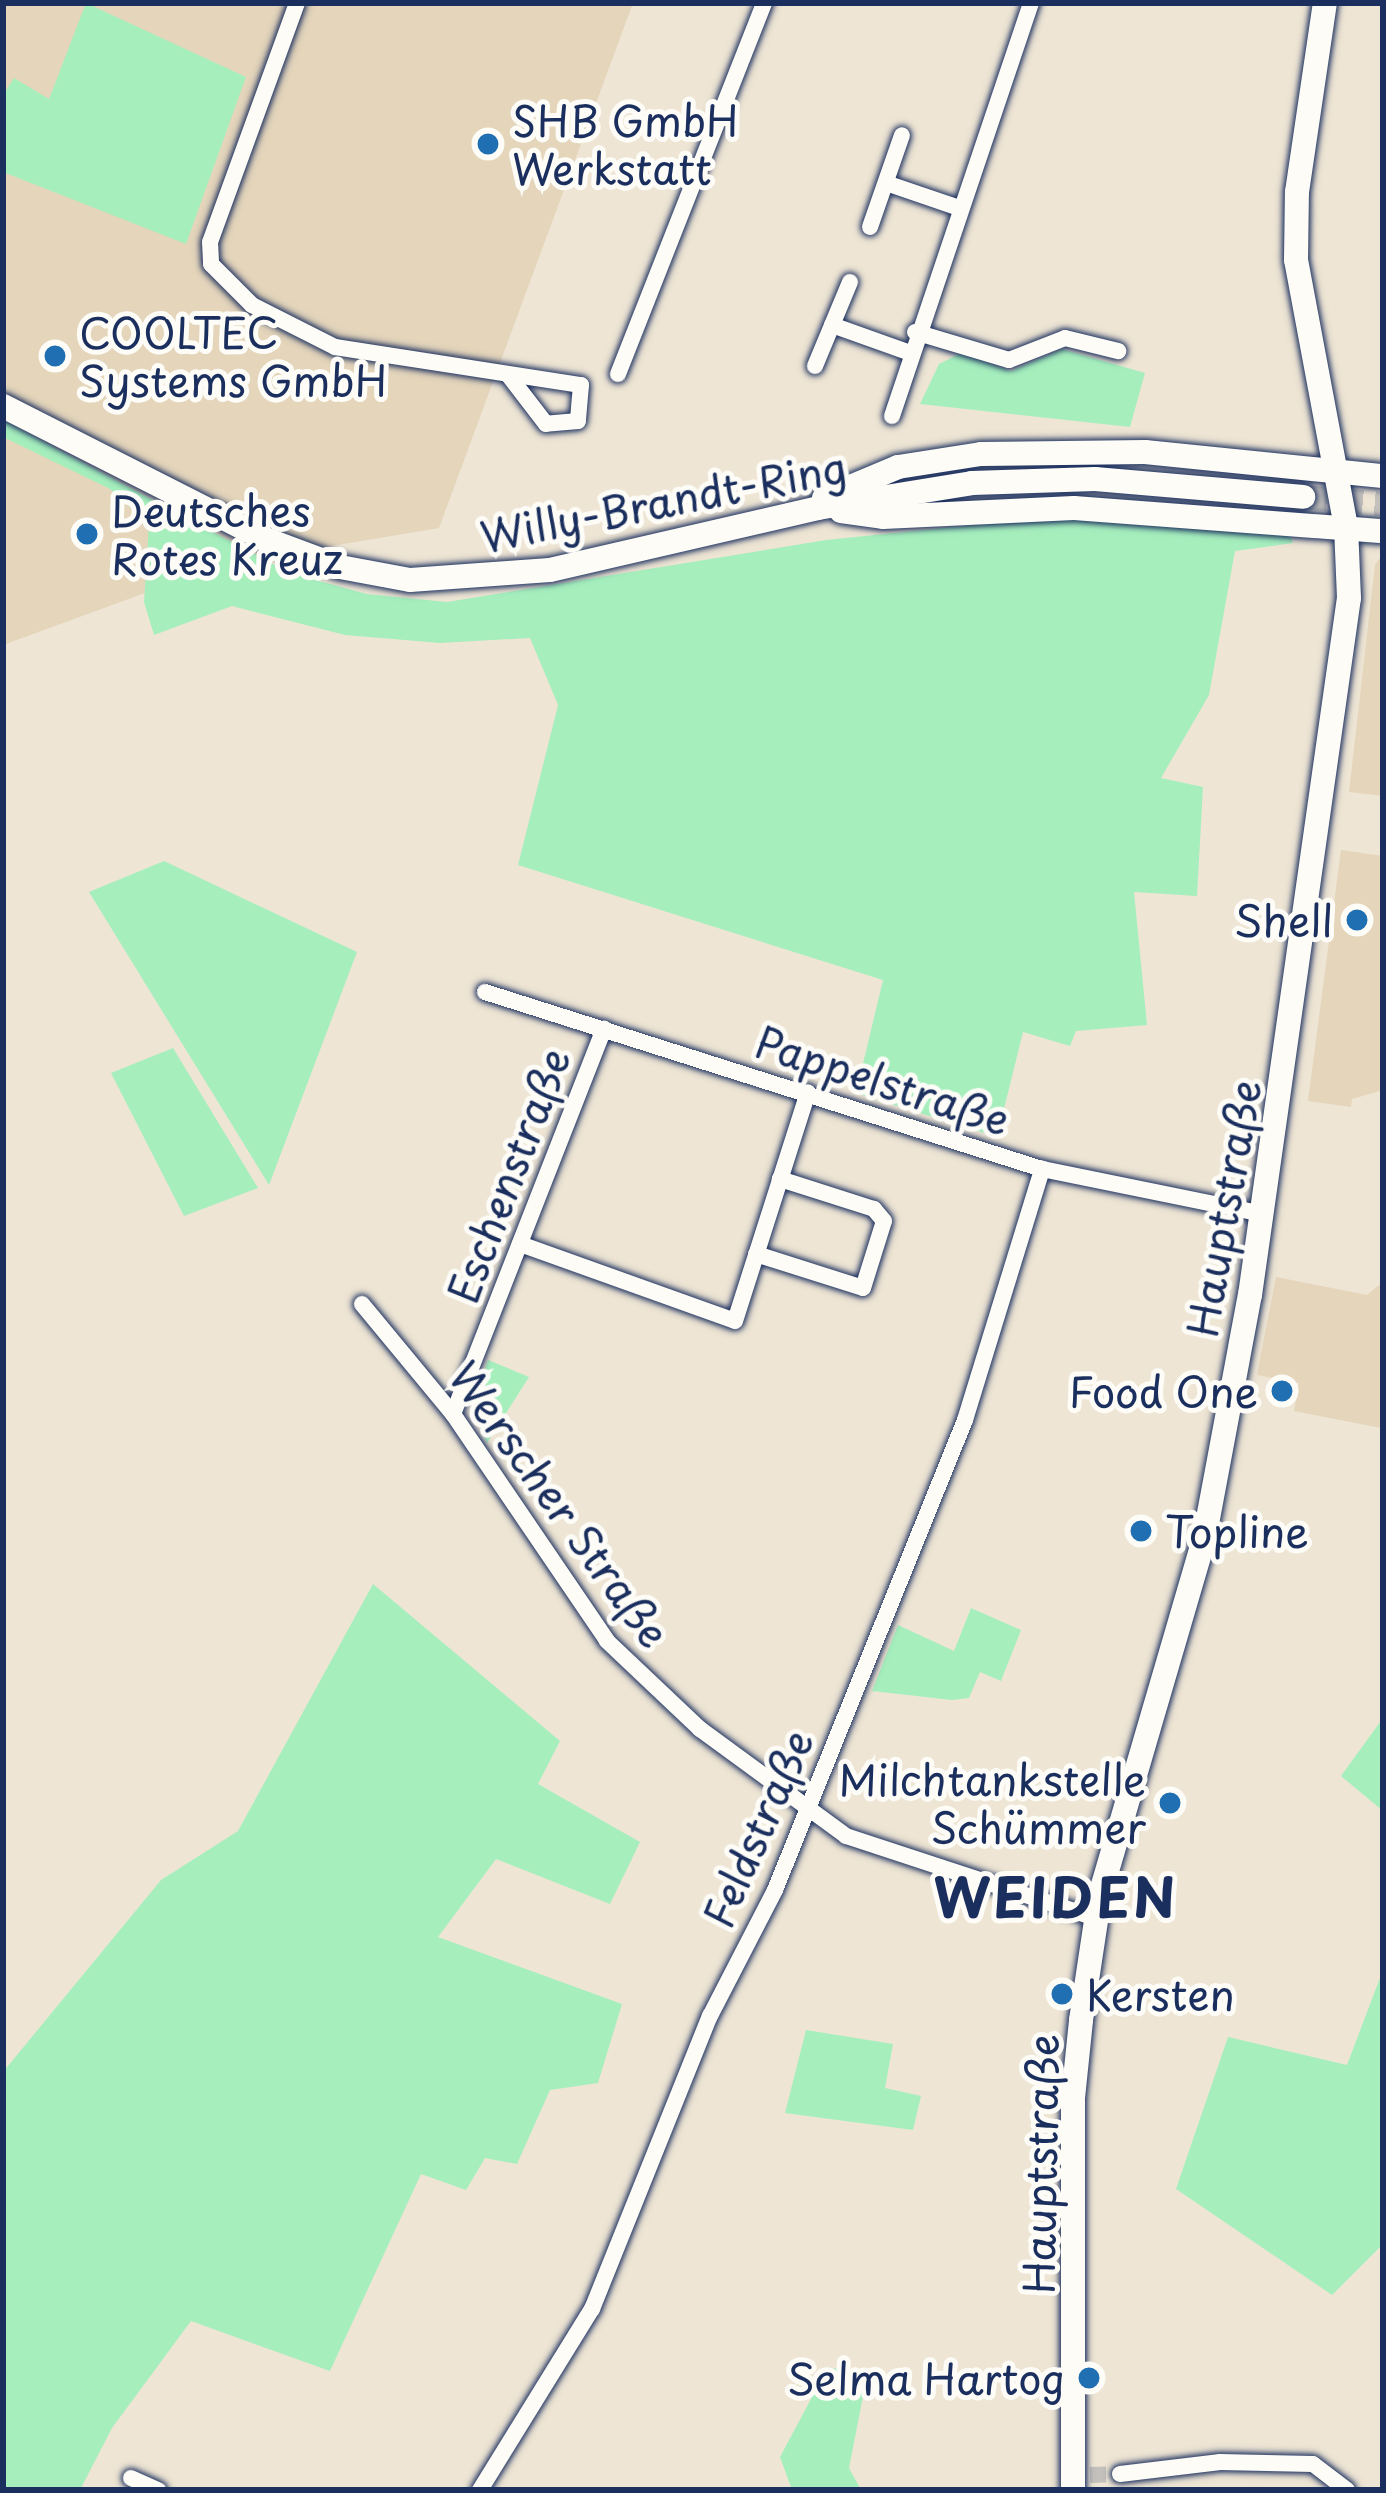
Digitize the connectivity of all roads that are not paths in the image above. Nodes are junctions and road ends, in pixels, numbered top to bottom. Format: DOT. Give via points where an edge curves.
graph roads {
  1 [pos="297,3"];
  2 [pos="764,3"];
  3 [pos="1031,3"];
  4 [pos="1325,3"];
  5 [pos="902,135"];
  6 [pos="886,183"];
  7 [pos="959,208"];
  8 [pos="870,226"];
  9 [pos="850,282"];
  10 [pos="832,325"];
  11 [pos="915,332"];
  12 [pos="1118,351"];
  13 [pos="908,352"];
  14 [pos="815,366"];
  15 [pos="618,374"];
  16 [pos="509,376"];
  17 [pos="3,406"];
  18 [pos="892,416"];
  19 [pos="1336,474"];
  20 [pos="1383,476"];
  21 [pos="1303,497"];
  22 [pos="818,508"];
  23 [pos="783,516"];
  24 [pos="1346,527"];
  25 [pos="1383,531"];
  26 [pos="485,992"];
  27 [pos="604,1028"];
  28 [pos="808,1093"];
  29 [pos="1042,1169"];
  30 [pos="780,1179"];
  31 [pos="1264,1214"];
  32 [pos="520,1244"];
  33 [pos="756,1254"];
  34 [pos="362,1304"];
  35 [pos="453,1414"];
  36 [pos="806,1813"];
  37 [pos="1096,1918"];
  38 [pos="1120,2474"];
  39 [pos="131,2478"];
  40 [pos="1079,2480"];
  41 [pos="158,2490"];
  42 [pos="480,2490"];
  43 [pos="1347,2490"];
  1 -- 16 [label="street" via="210,242 211,264 252,305 335,347"];
  2 -- 15 [label="street"];
  3 -- 7 [label="street"];
  4 -- 19 [label="main road, Hauptstraße" via="1297,192 1296,260"];
  5 -- 6 [label="street"];
  6 -- 7 [label="street"];
  6 -- 8 [label="street"];
  7 -- 11 [label="street"];
  9 -- 10 [label="street"];
  10 -- 13 [label="street"];
  10 -- 14 [label="street"];
  11 -- 12 [label="street" via="1009,360 1066,338"];
  11 -- 13 [label="street"];
  13 -- 18 [label="street"];
  17 -- 23 [label="main road, Willy-Brandt-Ring" via="265,539 373,575 471,580 550,570"];
  19 -- 20 [label="main road"];
  19 -- 23 [label="main road" via="1144,452 981,454 898,467"];
  19 -- 24 [label="main road, Hauptstraße"];
  21 -- 22 [label="main road, Willy-Brandt-Ring" via="1054,478"];
  22 -- 23 [label="main road, Willy-Brandt-Ring"];
  22 -- 24 [label="main road" via="883,517 1074,508"];
  24 -- 25 [label="main road"];
  24 -- 31 [label="main road, Hauptstraße" via="1341,668"];
  26 -- 27 [label="street, Pappelstraße"];
  27 -- 28 [label="street, Pappelstraße"];
  27 -- 32 [label="street, Eschenstraße"];
  28 -- 29 [label="street, Pappelstraße"];
  28 -- 30 [label="street"];
  29 -- 31 [label="street, Pappelstraße"];
  29 -- 36 [label="street, Feldstraße" via="965,1420"];
  30 -- 33 [label="street"];
  30 -- 33 [label="street" via="874,1209 884,1221 863,1288"];
  31 -- 37 [label="main road, Hauptstraße" via="1204,1540"];
  32 -- 33 [label="street" via="735,1322"];
  32 -- 35 [label="street, Eschenstraße"];
  34 -- 35 [label="street, Werscher Straße"];
  35 -- 36 [label="street, Werscher Straße" via="607,1641"];
  36 -- 37 [label="street, Werscher Straße" via="880,1850"];
  36 -- 42 [label="street, Feldstraße" via="710,2016 592,2309"];
  37 -- 40 [label="main road, Hauptstraße" via="1073,2098"];
  38 -- 43 [label="street" via="1220,2462 1312,2464"];
  39 -- 41 [label="street"];
}
